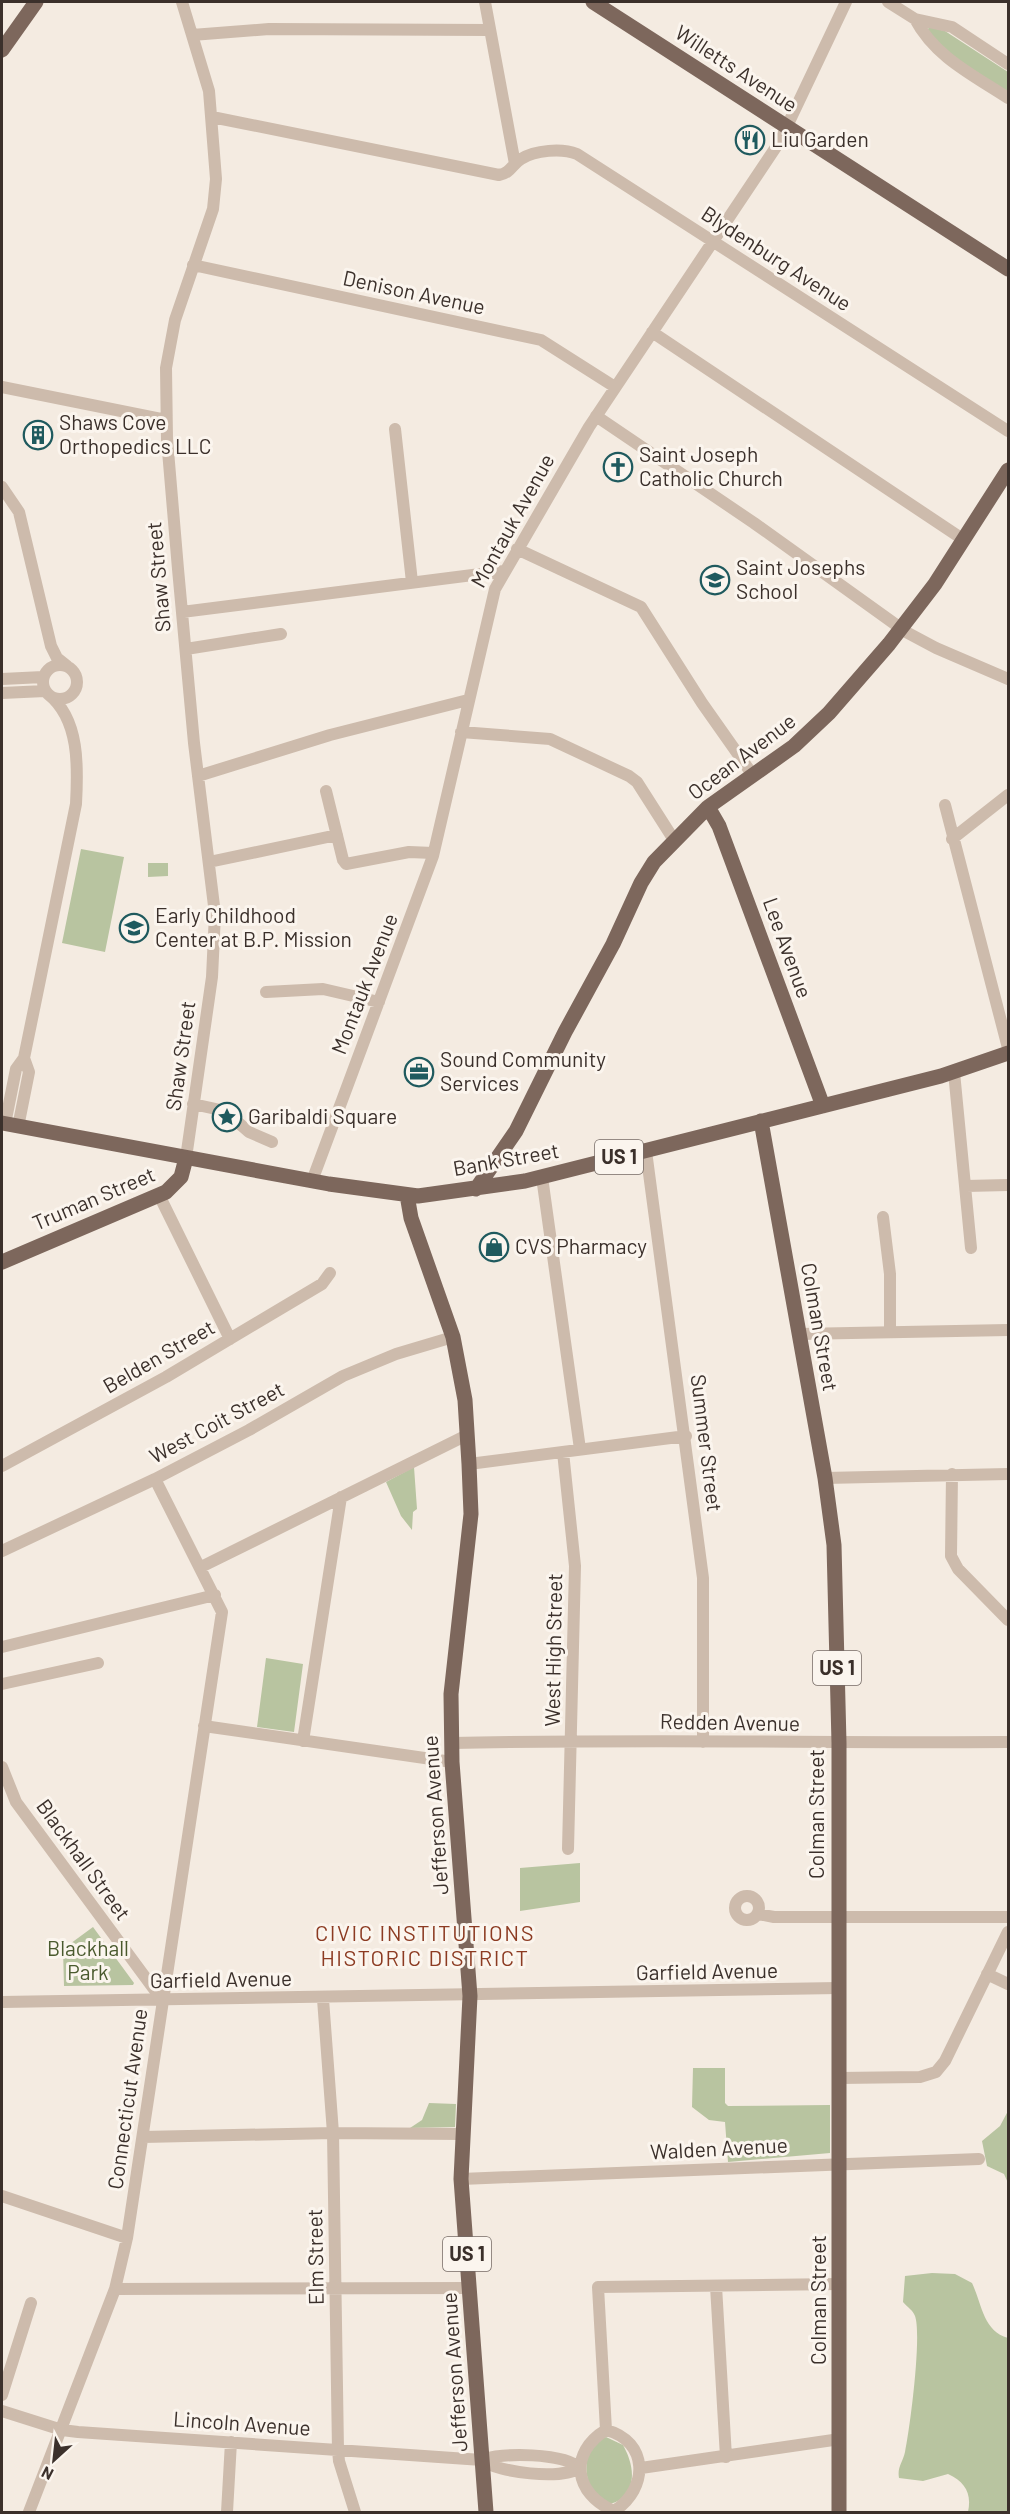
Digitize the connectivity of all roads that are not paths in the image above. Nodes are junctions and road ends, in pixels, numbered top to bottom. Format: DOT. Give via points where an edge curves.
graph roads {
  1 [pos="36,2"];
  2 [pos="182,2"];
  3 [pos="485,2"];
  4 [pos="595,2"];
  5 [pos="846,2"];
  6 [pos="888,2"];
  7 [pos="915,19"];
  8 [pos="490,30"];
  9 [pos="6,33"];
  10 [pos="192,35"];
  11 [pos="2,50"];
  12 [pos="1008,64"];
  13 [pos="1008,98"];
  14 [pos="212,117"];
  15 [pos="788,127"];
  16 [pos="515,164"];
  17 [pos="713,241"];
  18 [pos="193,265"];
  19 [pos="1008,269"];
  20 [pos="652,332"];
  21 [pos="2,387"];
  22 [pos="615,387"];
  23 [pos="596,416"];
  24 [pos="166,420"];
  25 [pos="395,429"];
  26 [pos="1008,431"];
  27 [pos="1008,470"];
  28 [pos="2,487"];
  29 [pos="1003,490"];
  30 [pos="964,540"];
  31 [pos="518,549"];
  32 [pos="504,571"];
  33 [pos="412,582"];
  34 [pos="182,612"];
  35 [pos="901,629"];
  36 [pos="281,634"];
  37 [pos="51,646"];
  38 [pos="186,649"];
  39 [pos="67,666"];
  40 [pos="46,673"];
  41 [pos="2,679"];
  42 [pos="1008,679"];
  43 [pos="74,691"];
  44 [pos="2,693"];
  45 [pos="47,693"];
  46 [pos="468,700"];
  47 [pos="67,714"];
  48 [pos="461,732"];
  49 [pos="752,774"];
  50 [pos="198,776"];
  51 [pos="326,791"];
  52 [pos="1008,795"];
  53 [pos="945,805"];
  54 [pos="708,807"];
  55 [pos="337,835"];
  56 [pos="952,839"];
  57 [pos="674,840"];
  58 [pos="433,853"];
  59 [pos="209,862"];
  60 [pos="266,992"];
  61 [pos="379,1002"];
  62 [pos="1008,1048"];
  63 [pos="1008,1053"];
  64 [pos="954,1072"];
  65 [pos="194,1104"];
  66 [pos="823,1106"];
  67 [pos="761,1122"];
  68 [pos="8,1125"];
  69 [pos="272,1142"];
  70 [pos="646,1151"];
  71 [pos="186,1158"];
  72 [pos="542,1177"];
  73 [pos="312,1181"];
  74 [pos="1008,1185"];
  75 [pos="966,1186"];
  76 [pos="476,1189"];
  77 [pos="159,1195"];
  78 [pos="407,1196"];
  79 [pos="883,1217"];
  80 [pos="971,1248"];
  81 [pos="2,1262"];
  82 [pos="330,1273"];
  83 [pos="1008,1330"];
  84 [pos="890,1331"];
  85 [pos="799,1334"];
  86 [pos="453,1336"];
  87 [pos="230,1339"];
  88 [pos="466,1435"];
  89 [pos="686,1436"];
  90 [pos="580,1449"];
  91 [pos="563,1452"];
  92 [pos="469,1464"];
  93 [pos="2,1466"];
  94 [pos="952,1474"];
  95 [pos="1008,1474"];
  96 [pos="825,1478"];
  97 [pos="155,1479"];
  98 [pos="341,1497"];
  99 [pos="2,1551"];
  100 [pos="201,1567"];
  101 [pos="215,1595"];
  102 [pos="1008,1620"];
  103 [pos="2,1647"];
  104 [pos="98,1663"];
  105 [pos="2,1684"];
  106 [pos="204,1726"];
  107 [pos="572,1740"];
  108 [pos="303,1741"];
  109 [pos="703,1742"];
  110 [pos="1008,1742"];
  111 [pos="452,1743"];
  112 [pos="839,1743"];
  113 [pos="452,1762"];
  114 [pos="2,1775"];
  115 [pos="568,1849"];
  116 [pos="758,1914"];
  117 [pos="837,1916"];
  118 [pos="1008,1917"];
  119 [pos="1008,1932"];
  120 [pos="987,1974"];
  121 [pos="1008,1984"];
  122 [pos="838,1988"];
  123 [pos="470,1996"];
  124 [pos="323,1998"];
  125 [pos="162,2000"];
  126 [pos="2,2002"];
  127 [pos="839,2078"];
  128 [pos="333,2133"];
  129 [pos="463,2134"];
  130 [pos="142,2137"];
  131 [pos="979,2159"];
  132 [pos="839,2163"];
  133 [pos="461,2179"];
  134 [pos="2,2196"];
  135 [pos="127,2238"];
  136 [pos="839,2284"];
  137 [pos="716,2286"];
  138 [pos="336,2287"];
  139 [pos="470,2288"];
  140 [pos="115,2289"];
  141 [pos="32,2303"];
  142 [pos="2,2395"];
  143 [pos="2,2411"];
  144 [pos="62,2430"];
  145 [pos="606,2430"];
  146 [pos="840,2439"];
  147 [pos="231,2442"];
  148 [pos="338,2450"];
  149 [pos="726,2457"];
  150 [pos="482,2460"];
  151 [pos="579,2468"];
  152 [pos="641,2468"];
  153 [pos="29,2512"];
  154 [pos="227,2512"];
  155 [pos="355,2512"];
  156 [pos="486,2512"];
  157 [pos="614,2512"];
  158 [pos="840,2512"];
  1 -- 9 [label="main road"];
  2 -- 10 [label="street, Shaw Street"];
  3 -- 8 [label="street"];
  4 -- 15 [label="main road, Willetts Avenue"];
  5 -- 15 [label="street, Montauk Avenue"];
  6 -- 7 [label="street"];
  7 -- 12 [label="street" via="952,27"];
  7 -- 13 [label="street" via="938,51"];
  8 -- 10 [label="street" via="293,29"];
  8 -- 16 [label="street"];
  9 -- 11 [label="main road"];
  10 -- 14 [label="street, Shaw Street"];
  14 -- 16 [label="street, Blydenburg Avenue" via="499,175 509,172"];
  14 -- 18 [label="street, Shaw Street" via="216,192"];
  15 -- 17 [label="street, Montauk Avenue"];
  15 -- 19 [label="main road, Willetts Avenue"];
  16 -- 17 [label="street, Blydenburg Avenue" via="528,156 556,151 577,154"];
  17 -- 20 [label="street, Montauk Avenue"];
  17 -- 26 [label="street, Blydenburg Avenue"];
  18 -- 22 [label="street, Denison Avenue" via="541,340"];
  18 -- 24 [label="street, Shaw Street" via="168,352"];
  20 -- 22 [label="street, Montauk Avenue"];
  20 -- 30 [label="street"];
  21 -- 24 [label="street"];
  22 -- 23 [label="street, Montauk Avenue"];
  23 -- 31 [label="street, Montauk Avenue"];
  23 -- 35 [label="street"];
  24 -- 34 [label="street, Shaw Street"];
  25 -- 33 [label="street"];
  27 -- 29 [label="main road, Ocean Avenue"];
  28 -- 37 [label="street" via="19,512"];
  29 -- 30 [label="main road, Ocean Avenue"];
  30 -- 35 [label="main road, Ocean Avenue"];
  31 -- 32 [label="street, Montauk Avenue"];
  31 -- 49 [label="street" via="641,608"];
  32 -- 33 [label="street"];
  32 -- 46 [label="street, Montauk Avenue" via="489,604"];
  33 -- 34 [label="street"];
  34 -- 38 [label="street, Shaw Street"];
  35 -- 42 [label="street"];
  35 -- 49 [label="main road, Ocean Avenue" via="818,725 791,749"];
  36 -- 38 [label="street"];
  37 -- 39 [label="street"];
  37 -- 40 [label="street"];
  38 -- 50 [label="street, Shaw Street"];
  39 -- 40 [label="street" via="57,664"];
  39 -- 43 [label="street" via="76,677"];
  40 -- 41 [label="street"];
  40 -- 45 [label="street"];
  43 -- 45 [label="street" via="62,699"];
  43 -- 47 [label="street"];
  44 -- 45 [label="street"];
  45 -- 47 [label="street"];
  46 -- 48 [label="street, Montauk Avenue"];
  46 -- 50 [label="street" via="330,735"];
  47 -- 68 [label="street" via="75,758 76,804 24,1058 29,1072"];
  48 -- 57 [label="street" via="550,739 629,776 637,782"];
  48 -- 58 [label="street, Montauk Avenue"];
  49 -- 54 [label="main road, Ocean Avenue"];
  50 -- 59 [label="street, Shaw Street"];
  51 -- 55 [label="street"];
  52 -- 56 [label="street"];
  53 -- 56 [label="street"];
  54 -- 57 [label="main road, Ocean Avenue"];
  54 -- 66 [label="main road, Lee Avenue" via="719,826"];
  55 -- 58 [label="street" via="343,860 349,864 410,852"];
  55 -- 59 [label="street"];
  56 -- 62 [label="street"];
  57 -- 76 [label="main road, Ocean Avenue" via="645,875 525,1115"];
  58 -- 61 [label="street, Montauk Avenue"];
  59 -- 65 [label="street, Shaw Street" via="215,914 214,956"];
  60 -- 61 [label="street" via="323,989"];
  61 -- 73 [label="street, Montauk Avenue"];
  63 -- 64 [label="main road, Bank Street / US 1"];
  64 -- 66 [label="main road, Bank Street / US 1"];
  64 -- 75 [label="street"];
  65 -- 69 [label="street" via="225,1111 249,1132"];
  65 -- 71 [label="street, Shaw Street"];
  66 -- 67 [label="main road, Bank Street / US 1"];
  67 -- 70 [label="main road, Bank Street / US 1"];
  67 -- 85 [label="main road, Colman Street / US 1"];
  68 -- 71 [label="main road, Bank Street"];
  70 -- 72 [label="main road, Bank Street / US 1"];
  70 -- 89 [label="street, Summer Street"];
  71 -- 73 [label="main road, Bank Street"];
  71 -- 77 [label="main road, Truman Street" via="177,1182"];
  72 -- 76 [label="main road, Bank Street / US 1"];
  72 -- 90 [label="street"];
  73 -- 78 [label="main road, Bank Street"];
  74 -- 75 [label="street"];
  75 -- 80 [label="street"];
  76 -- 78 [label="main road, Bank Street / US 1"];
  77 -- 81 [label="main road, Truman Street"];
  77 -- 87 [label="street"];
  78 -- 86 [label="main road, Jefferson Avenue / US 1" via="411,1218"];
  79 -- 84 [label="street" via="890,1274"];
  82 -- 87 [label="street, Belden Street" via="322,1284"];
  83 -- 84 [label="street"];
  84 -- 85 [label="street"];
  85 -- 96 [label="main road, Colman Street / US 1"];
  86 -- 88 [label="main road, Jefferson Avenue / US 1" via="465,1400"];
  86 -- 97 [label="street, West Coit Street" via="343,1376"];
  87 -- 93 [label="street, Belden Street"];
  88 -- 92 [label="main road, Jefferson Avenue / US 1"];
  88 -- 98 [label="street"];
  89 -- 90 [label="street"];
  89 -- 109 [label="street, Summer Street" via="703,1578"];
  90 -- 91 [label="street"];
  91 -- 92 [label="street"];
  91 -- 107 [label="street, West High Street" via="575,1566"];
  92 -- 111 [label="main road, Jefferson Avenue / US 1" via="471,1514 451,1694"];
  94 -- 95 [label="street"];
  94 -- 96 [label="street"];
  94 -- 102 [label="street" via="951,1556 958,1569"];
  96 -- 112 [label="main road, Colman Street / US 1" via="834,1545"];
  97 -- 99 [label="street, West Coit Street"];
  97 -- 100 [label="street, Connecticut Avenue"];
  98 -- 100 [label="street"];
  98 -- 108 [label="street"];
  100 -- 101 [label="street, Connecticut Avenue"];
  101 -- 103 [label="street"];
  101 -- 106 [label="street, Connecticut Avenue" via="222,1612"];
  104 -- 105 [label="street"];
  106 -- 108 [label="street"];
  106 -- 125 [label="street, Connecticut Avenue"];
  107 -- 109 [label="street, Redden Avenue"];
  107 -- 111 [label="street, Redden Avenue"];
  107 -- 115 [label="street, West High Street"];
  108 -- 113 [label="street"];
  109 -- 112 [label="street, Redden Avenue"];
  110 -- 112 [label="street, Redden Avenue"];
  111 -- 113 [label="main road, Jefferson Avenue / US 1"];
  112 -- 117 [label="main road, Colman Street / US 1"];
  113 -- 123 [label="main road, Jefferson Avenue / US 1"];
  114 -- 125 [label="street, Blackhall Street" via="16,1802"];
  116 -- 117 [label="street"];
  117 -- 118 [label="street"];
  117 -- 122 [label="main road, Colman Street / US 1"];
  119 -- 120 [label="street"];
  120 -- 121 [label="street"];
  120 -- 127 [label="street" via="936,2072 920,2077"];
  122 -- 123 [label="street, Garfield Avenue"];
  122 -- 127 [label="main road, Colman Street / US 1"];
  123 -- 124 [label="street, Garfield Avenue"];
  123 -- 129 [label="main road, Jefferson Avenue / US 1"];
  124 -- 125 [label="street, Garfield Avenue"];
  124 -- 128 [label="street, Elm Street"];
  125 -- 126 [label="street, Garfield Avenue"];
  125 -- 130 [label="street, Connecticut Avenue"];
  127 -- 132 [label="main road, Colman Street / US 1"];
  128 -- 129 [label="street"];
  128 -- 130 [label="street"];
  128 -- 138 [label="street, Elm Street"];
  129 -- 133 [label="main road, Jefferson Avenue / US 1"];
  130 -- 135 [label="street, Connecticut Avenue"];
  131 -- 132 [label="street, Walden Avenue"];
  132 -- 133 [label="street, Walden Avenue"];
  132 -- 136 [label="main road, Colman Street / US 1"];
  133 -- 139 [label="main road, Jefferson Avenue / US 1"];
  134 -- 135 [label="street"];
  135 -- 140 [label="street, Connecticut Avenue"];
  136 -- 137 [label="street"];
  136 -- 146 [label="main road, Colman Street / US 1"];
  137 -- 145 [label="street" via="598,2287"];
  137 -- 149 [label="street"];
  138 -- 139 [label="street"];
  138 -- 140 [label="street"];
  138 -- 148 [label="street, Elm Street"];
  139 -- 150 [label="main road, Jefferson Avenue / US 1"];
  140 -- 144 [label="street, Connecticut Avenue"];
  141 -- 142 [label="street"];
  143 -- 144 [label="street, Lincoln Avenue"];
  144 -- 147 [label="street, Lincoln Avenue"];
  144 -- 153 [label="street, Connecticut Avenue"];
  145 -- 151 [label="street" via="587,2447"];
  145 -- 152 [label="street" via="621,2434 635,2450"];
  146 -- 149 [label="street"];
  146 -- 158 [label="main road, Colman Street / US 1"];
  147 -- 148 [label="street, Lincoln Avenue"];
  147 -- 154 [label="street"];
  148 -- 150 [label="street, Lincoln Avenue"];
  148 -- 155 [label="street, Elm Street"];
  149 -- 152 [label="street"];
  150 -- 151 [label="street, Lincoln Avenue" via="502,2454 567,2459"];
  150 -- 156 [label="main road, Jefferson Avenue / US 1"];
  151 -- 157 [label="street" via="591,2496"];
  152 -- 157 [label="street" via="627,2503"];
}
